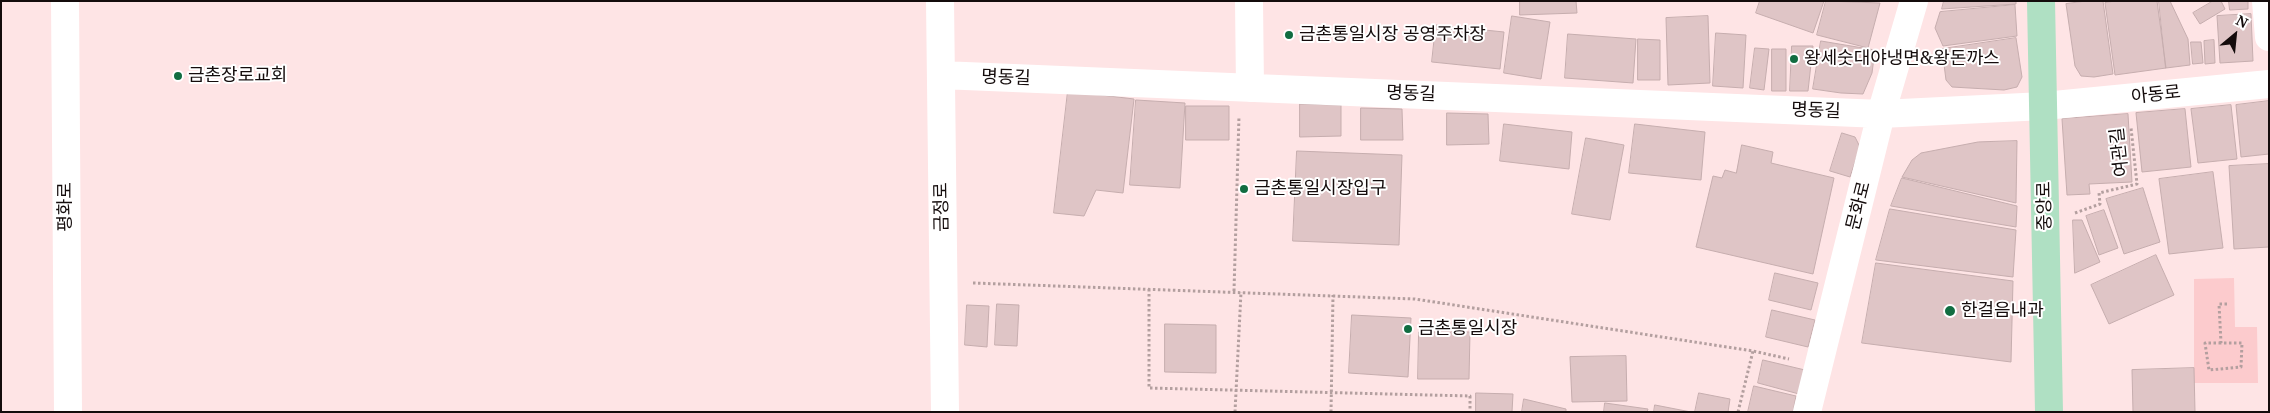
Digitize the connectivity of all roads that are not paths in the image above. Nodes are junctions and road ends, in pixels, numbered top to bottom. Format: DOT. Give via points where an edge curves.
graph roads {
  1 [pos="65,1"];
  2 [pos="940,1"];
  3 [pos="1249,1"];
  4 [pos="1914,1"];
  5 [pos="2041,1"];
  6 [pos="2266,1"];
  7 [pos="2269,38"];
  8 [pos="941,75"];
  9 [pos="2269,84"];
  10 [pos="1245,88"];
  11 [pos="2044,106"];
  12 [pos="1881,114"];
  13 [pos="68,412"];
  14 [pos="945,412"];
  15 [pos="1807,412"];
  16 [pos="2049,412"];
  1 -- 13 [label="street, 평화로"];
  2 -- 8 [label="street, 금정로"];
  3 -- 10 [label="street"];
  4 -- 12 [label="street, 문화로"];
  5 -- 11 [label="main road, 중앙로"];
  6 -- 7 [label="street"];
  8 -- 10 [label="street, 명동길"];
  8 -- 14 [label="street, 금정로"];
  9 -- 11 [label="street, 아동로"];
  10 -- 12 [label="street, 명동길"];
  11 -- 12 [label="street, 명동길"];
  11 -- 16 [label="main road, 중앙로"];
  12 -- 15 [label="street, 문화로"];
}
